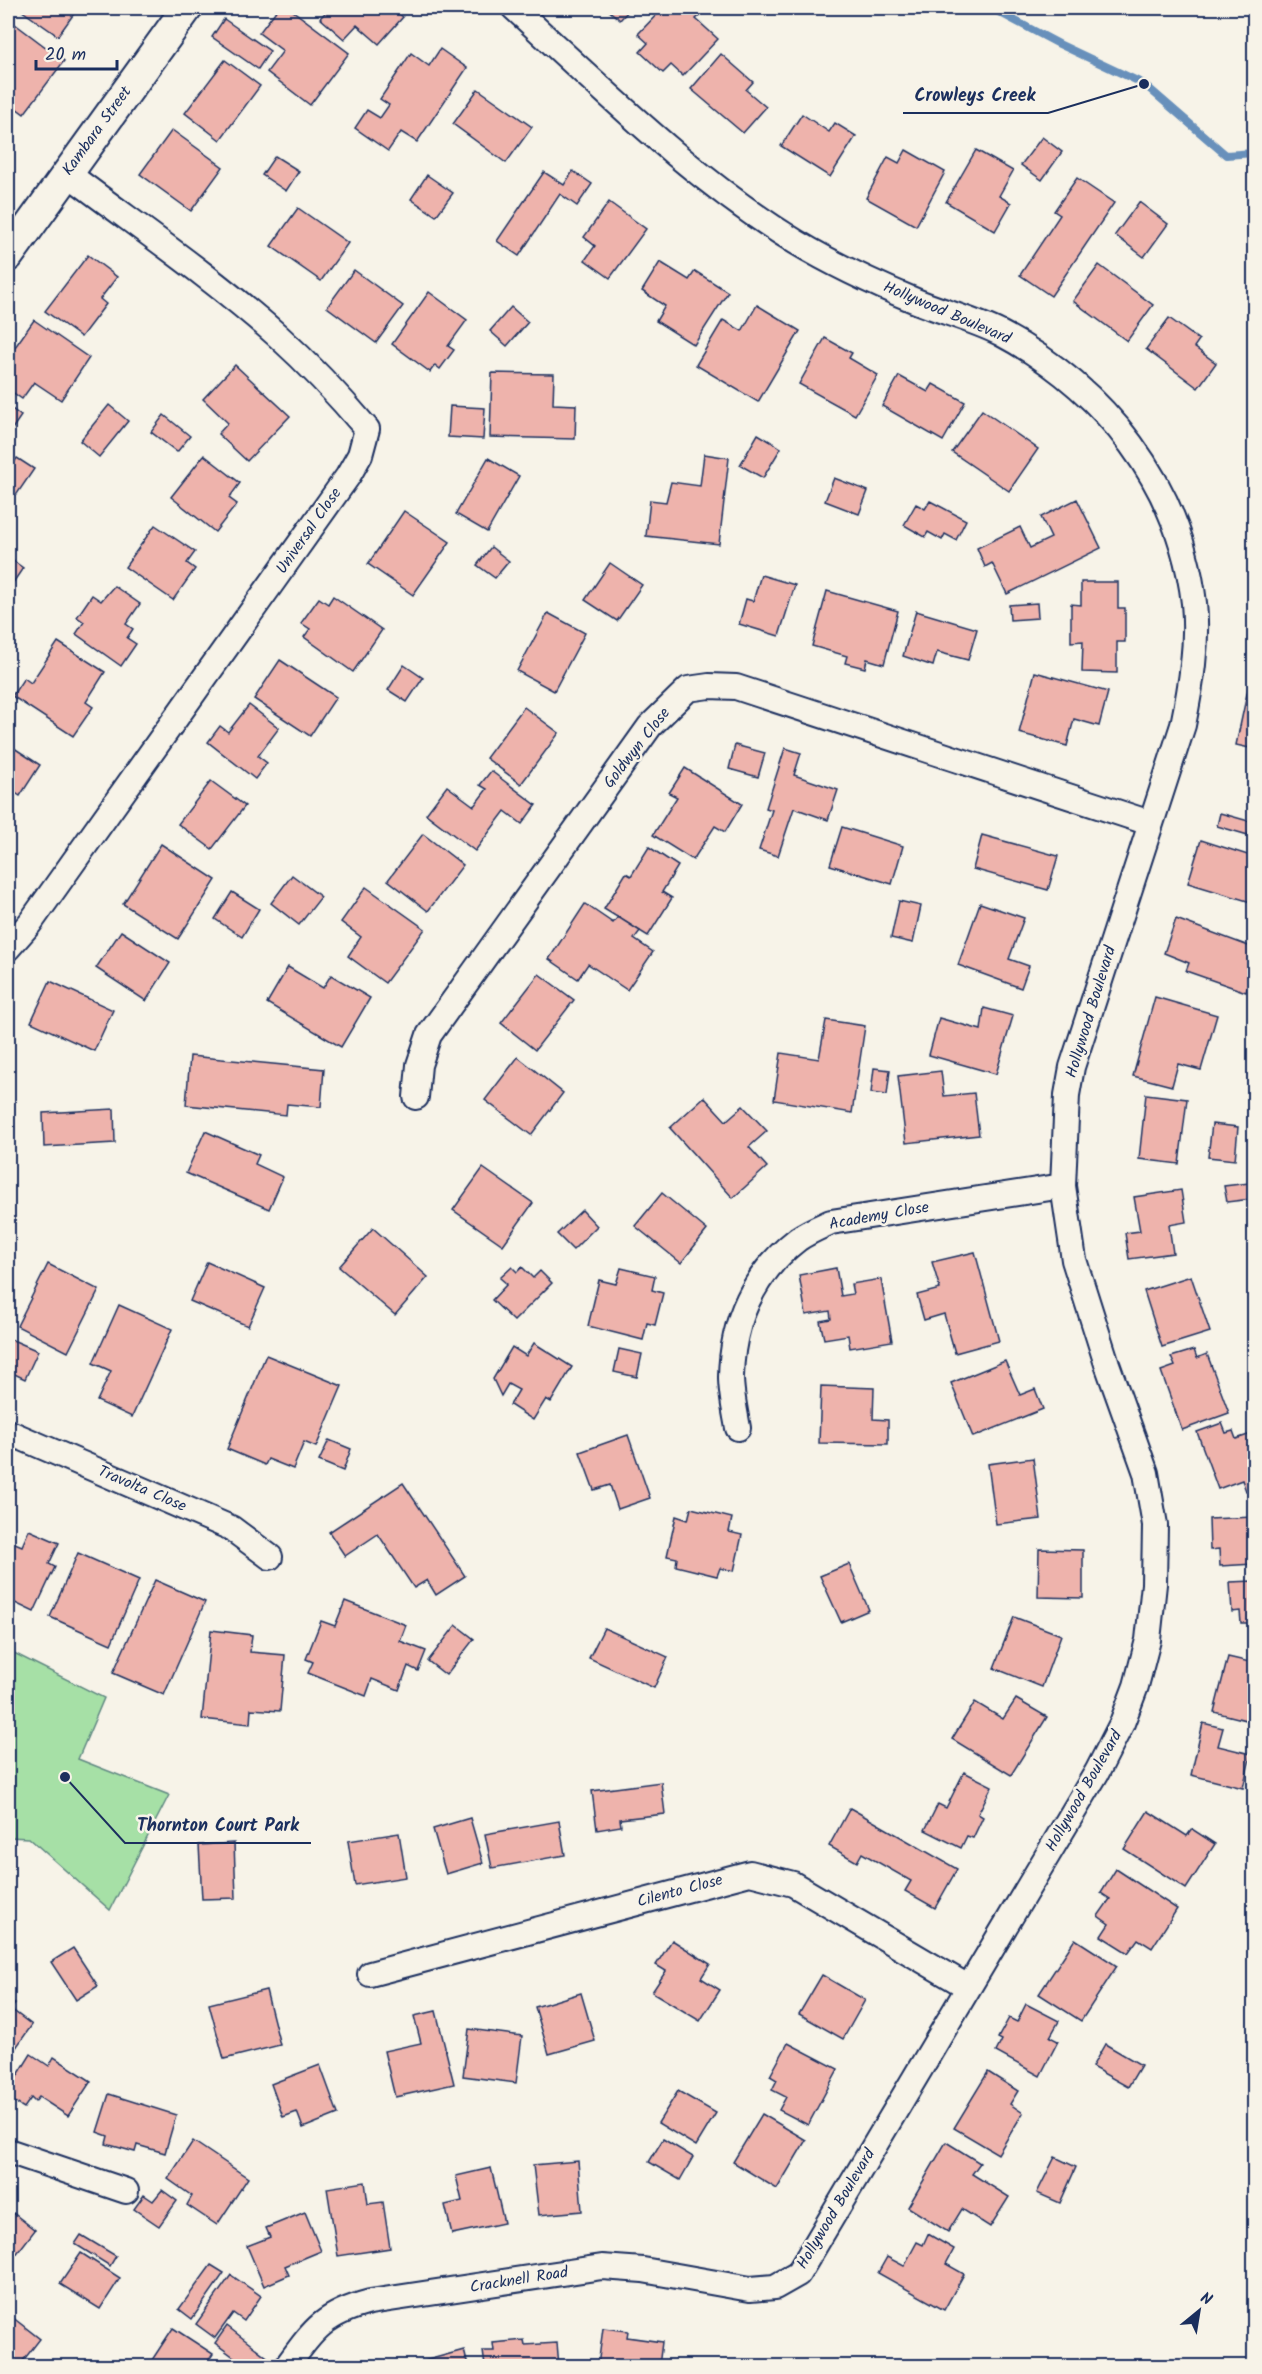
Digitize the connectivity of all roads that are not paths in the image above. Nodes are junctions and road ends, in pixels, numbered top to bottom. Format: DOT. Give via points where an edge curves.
graph roads {
  1 [pos="187,8"];
  2 [pos="514,8"];
  3 [pos="67,173"];
  4 [pos="10,248"];
  5 [pos="1150,823"];
  6 [pos="8,948"];
  7 [pos="416,1096"];
  8 [pos="1063,1186"];
  9 [pos="738,1428"];
  10 [pos="8,1432"];
  11 [pos="270,1557"];
  12 [pos="370,1974"];
  13 [pos="968,1987"];
  14 [pos="8,2151"];
  15 [pos="126,2191"];
  16 [pos="775,2287"];
  17 [pos="287,2367"];
  1 -- 3 [label="street, Kambara Street"];
  2 -- 5 [label="street, Hollywood Boulevard" via="694,171 746,210 845,269 1024,346 1082,388 1116,424 1166,501 1184,554 1194,604 1191,686 1183,725"];
  3 -- 4 [label="street, Kambara Street"];
  3 -- 6 [label="street, Universal Close" via="247,310 316,373 367,429 360,455 348,476 30,923"];
  5 -- 7 [label="street, Goldwyn Close" via="736,687 688,689 650,726 429,1035 419,1065"];
  5 -- 8 [label="street, Hollywood Boulevard" via="1072,1067"];
  8 -- 9 [label="street, Academy Close" via="831,1222 800,1238 773,1261 746,1301 735,1341 731,1378"];
  8 -- 13 [label="street, Hollywood Boulevard" via="1074,1260 1146,1473 1155,1526 1148,1641 1122,1723 1102,1762"];
  10 -- 11 [label="street, Travolta Close" via="231,1528"];
  12 -- 13 [label="street, Cilento Close" via="750,1873 793,1884"];
  13 -- 16 [label="street, Hollywood Boulevard" via="798,2274"];
  14 -- 15 [label="street"];
  16 -- 17 [label="street, Cracknell Road" via="750,2289 643,2270 602,2267 370,2302 329,2318 312,2333"];
}
